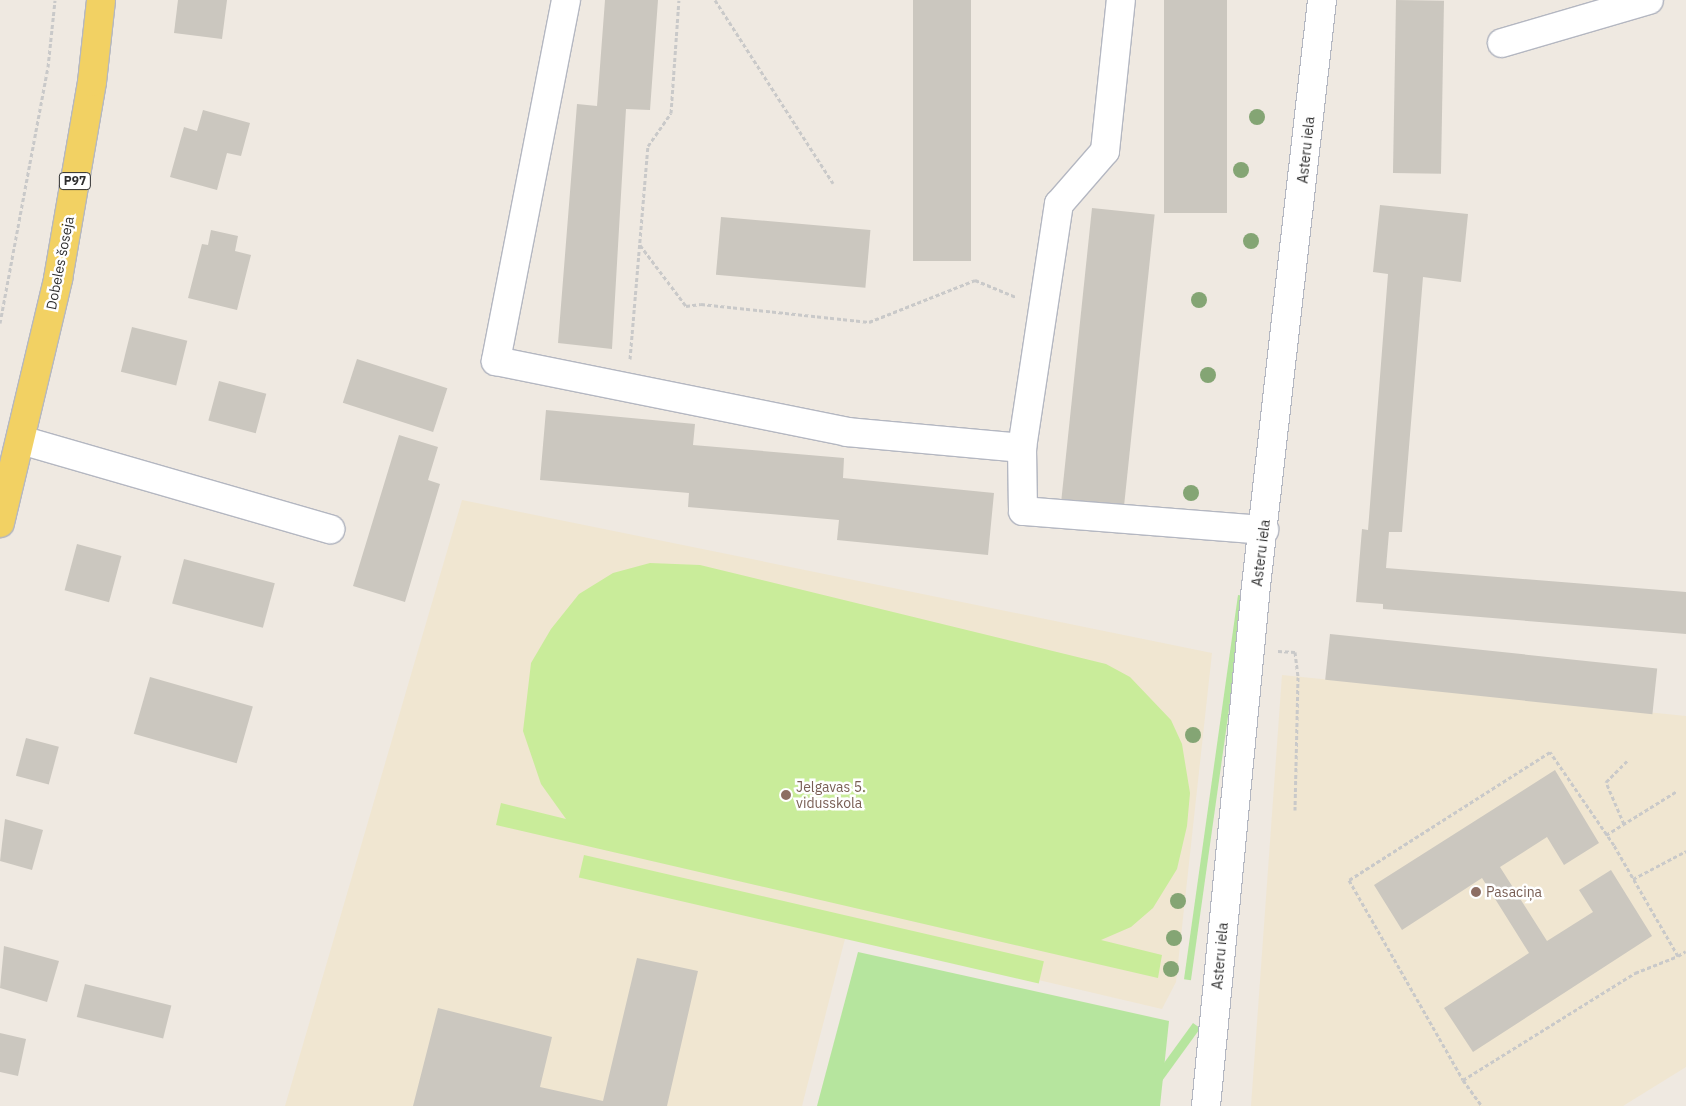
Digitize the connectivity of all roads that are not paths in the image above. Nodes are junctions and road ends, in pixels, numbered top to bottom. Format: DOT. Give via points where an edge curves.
graph roads {
  1 [pos="101,0"];
  2 [pos="566,0"];
  3 [pos="1121,0"];
  4 [pos="1322,0"];
  5 [pos="1649,0"];
  6 [pos="1502,43"];
  7 [pos="21,440"];
  8 [pos="1022,448"];
  9 [pos="0,523"];
  10 [pos="330,529"];
  11 [pos="1264,530"];
  12 [pos="1206,1106"];
  1 -- 7 [label="main road, Dobeles šoseja / P97" via="92,82 58,279"];
  2 -- 8 [label="street" via="496,360 847,432"];
  3 -- 8 [label="street" via="1105,151 1060,204"];
  4 -- 11 [label="street, Asteru iela"];
  5 -- 6 [label="street"];
  7 -- 9 [label="main road, Dobeles šoseja / P97"];
  7 -- 10 [label="street"];
  8 -- 11 [label="street" via="1023,512"];
  11 -- 12 [label="street, Asteru iela"];
}
